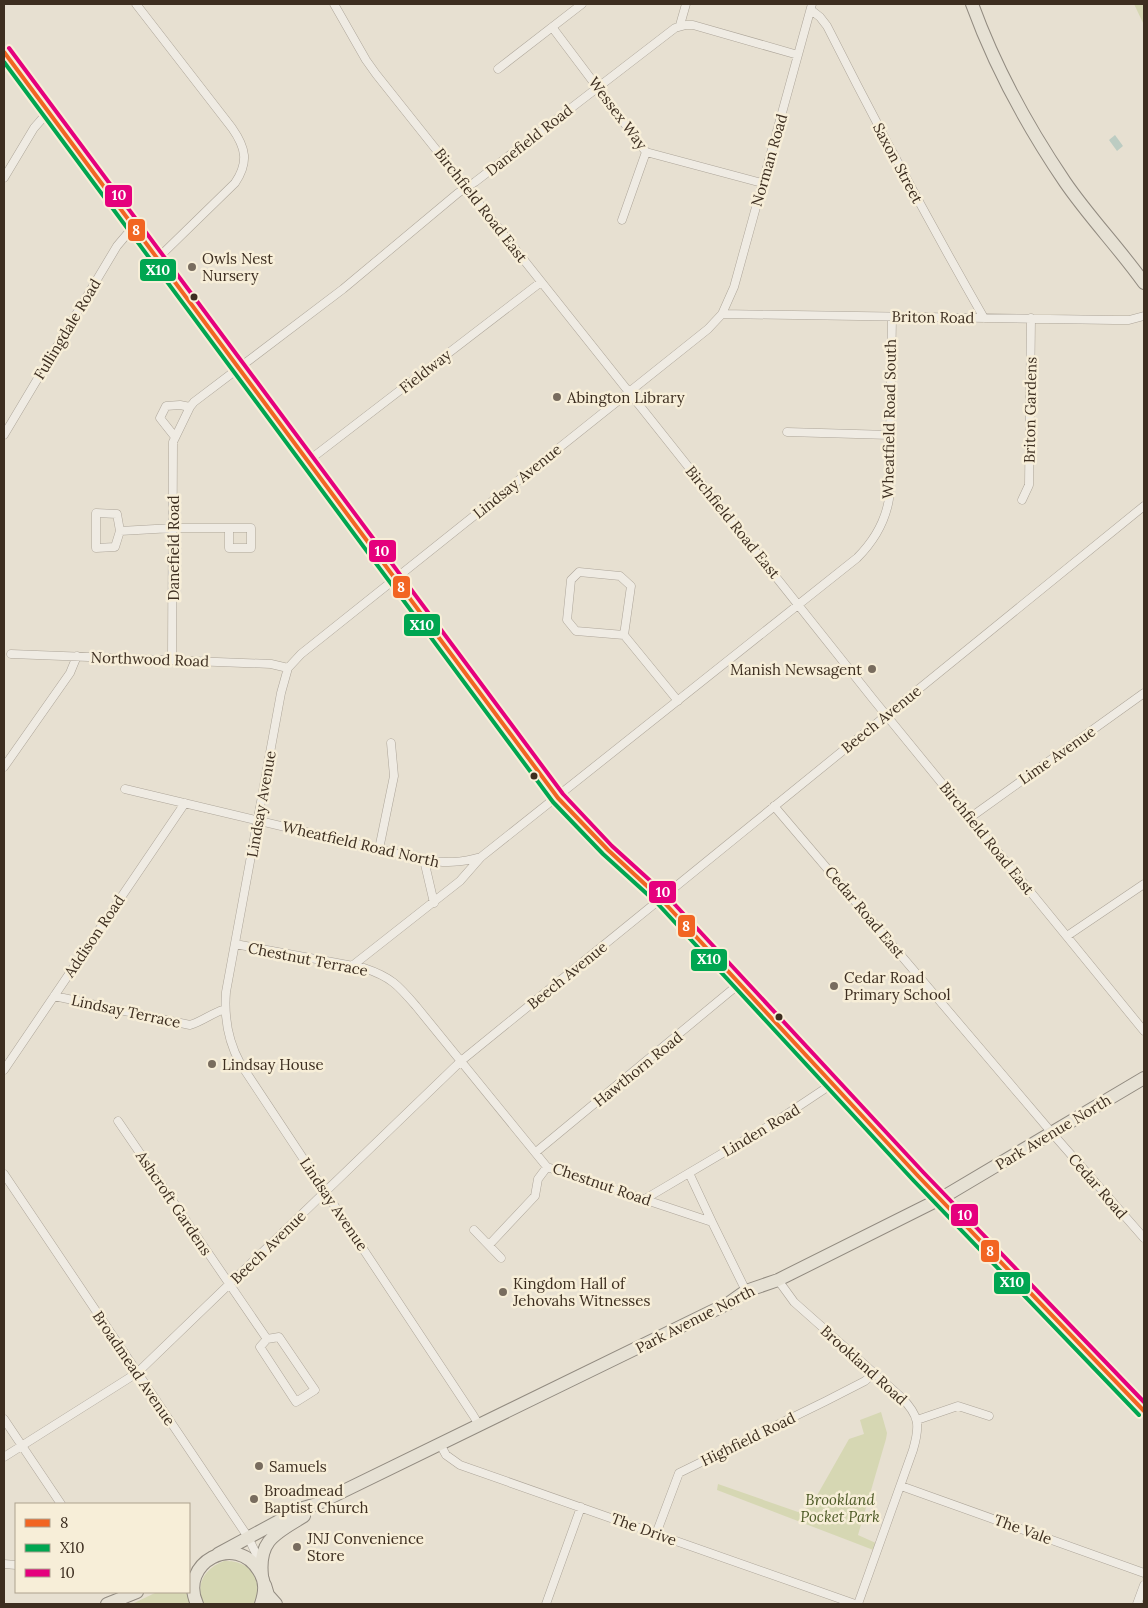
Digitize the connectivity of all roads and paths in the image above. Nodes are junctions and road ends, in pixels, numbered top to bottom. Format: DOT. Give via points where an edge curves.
graph roads {
  1 [pos="136,4"];
  2 [pos="334,4"];
  3 [pos="582,4"];
  4 [pos="686,4"];
  5 [pos="972,4"];
  6 [pos="812,7"];
  7 [pos="680,26"];
  8 [pos="552,27"];
  9 [pos="4,52"];
  10 [pos="798,55"];
  11 [pos="498,69"];
  12 [pos="598,87"];
  13 [pos="48,111"];
  14 [pos="646,152"];
  15 [pos="4,178"];
  16 [pos="762,183"];
  17 [pos="467,188"];
  18 [pos="622,220"];
  19 [pos="134,226"];
  20 [pos="158,258"];
  21 [pos="541,282"];
  22 [pos="1144,283"];
  23 [pos="722,314"];
  24 [pos="892,316"];
  25 [pos="1144,316"];
  26 [pos="984,318"];
  27 [pos="1031,318"];
  28 [pos="239,367"];
  29 [pos="629,391"];
  30 [pos="190,407"];
  31 [pos="786,432"];
  32 [pos="4,435"];
  33 [pos="890,435"];
  34 [pos="175,438"];
  35 [pos="308,461"];
  36 [pos="1022,500"];
  37 [pos="1144,506"];
  38 [pos="173,528"];
  39 [pos="229,529"];
  40 [pos="120,531"];
  41 [pos="395,579"];
  42 [pos="798,604"];
  43 [pos="624,635"];
  44 [pos="11,654"];
  45 [pos="77,656"];
  46 [pos="172,660"];
  47 [pos="288,668"];
  48 [pos="1144,694"];
  49 [pos="678,701"];
  50 [pos="886,715"];
  51 [pos="391,743"];
  52 [pos="4,767"];
  53 [pos="125,789"];
  54 [pos="558,798"];
  55 [pos="185,802"];
  56 [pos="774,806"];
  57 [pos="971,817"];
  58 [pos="258,820"];
  59 [pos="379,849"];
  60 [pos="481,857"];
  61 [pos="424,860"];
  62 [pos="1144,884"];
  63 [pos="661,899"];
  64 [pos="434,903"];
  65 [pos="1067,936"];
  66 [pos="235,944"];
  67 [pos="352,966"];
  68 [pos="739,984"];
  69 [pos="54,996"];
  70 [pos="225,1009"];
  71 [pos="1144,1032"];
  72 [pos="461,1061"];
  73 [pos="4,1070"];
  74 [pos="1144,1078"];
  75 [pos="832,1084"];
  76 [pos="118,1121"];
  77 [pos="1052,1133"];
  78 [pos="536,1152"];
  79 [pos="547,1166"];
  80 [pos="688,1173"];
  81 [pos="4,1174"];
  82 [pos="326,1191"];
  83 [pos="645,1199"];
  84 [pos="940,1199"];
  85 [pos="712,1222"];
  86 [pos="474,1230"];
  87 [pos="1144,1238"];
  88 [pos="489,1245"];
  89 [pos="501,1258"];
  90 [pos="778,1280"];
  91 [pos="230,1284"];
  92 [pos="746,1291"];
  93 [pos="266,1339"];
  94 [pos="137,1373"];
  95 [pos="874,1373"];
  96 [pos="1144,1411"];
  97 [pos="989,1416"];
  98 [pos="4,1419"];
  99 [pos="917,1420"];
  100 [pos="479,1425"];
  101 [pos="440,1444"];
  102 [pos="21,1445"];
  103 [pos="4,1457"];
  104 [pos="901,1486"];
  105 [pos="60,1503"];
  106 [pos="317,1504"];
  107 [pos="581,1507"];
  108 [pos="656,1534"];
  109 [pos="248,1538"];
  110 [pos="213,1557"];
  111 [pos="190,1568"];
  112 [pos="1144,1572"];
  113 [pos="1144,1585"];
  114 [pos="267,1590"];
  115 [pos="136,1593"];
  116 [pos="124,1601"];
  117 [pos="107,1604"];
  118 [pos="197,1604"];
  119 [pos="546,1604"];
  120 [pos="856,1604"];
  121 [pos="1137,1604"];
  1 -- 20 [label="street" via="239,137 244,154 242,173 235,183"];
  2 -- 17 [label="street, Birchfield Road East" via="376,74"];
  3 -- 8 [label="street"];
  4 -- 7 [label="street"];
  5 -- 22 [label="main road" via="996,63 1045,151 1065,182"];
  6 -- 10 [label="street, Norman Road"];
  6 -- 26 [label="street, Saxon Street" via="827,26 894,158"];
  7 -- 10 [label="street" via="693,25"];
  7 -- 12 [label="street, Danefield Road"];
  8 -- 11 [label="street"];
  8 -- 12 [label="street, Wessex Way"];
  9 -- 13 [label="street"];
  10 -- 16 [label="street, Norman Road"];
  12 -- 14 [label="street, Wessex Way"];
  12 -- 17 [label="street, Danefield Road"];
  13 -- 15 [label="street"];
  13 -- 19 [label="street"];
  14 -- 16 [label="street, Wessex Way"];
  14 -- 18 [label="street"];
  16 -- 23 [label="street, Norman Road" via="734,287"];
  17 -- 21 [label="street, Birchfield Road East"];
  17 -- 28 [label="street, Danefield Road" via="343,289"];
  19 -- 20 [label="street"];
  19 -- 32 [label="street, Fullingdale Road" via="118,246"];
  20 -- 28 [label="street"];
  21 -- 29 [label="street, Birchfield Road East"];
  21 -- 35 [label="street, Fieldway"];
  23 -- 24 [label="street, Briton Road"];
  23 -- 29 [label="street, Lindsay Avenue" via="708,329"];
  24 -- 26 [label="street, Briton Road"];
  24 -- 33 [label="street, Wheatfield Road South"];
  25 -- 27 [label="street, Briton Road" via="1129,320"];
  26 -- 27 [label="street, Briton Road"];
  27 -- 36 [label="street, Briton Gardens" via="1029,485"];
  28 -- 30 [label="street, Danefield Road"];
  28 -- 35 [label="street"];
  29 -- 41 [label="street, Lindsay Avenue"];
  29 -- 42 [label="street, Birchfield Road East"];
  30 -- 34 [label="street, Danefield Road"];
  30 -- 34 [label="street" via="166,406 160,418"];
  31 -- 33 [label="street"];
  33 -- 42 [label="street, Wheatfield Road South" via="889,499 880,529 864,551"];
  34 -- 38 [label="street, Danefield Road"];
  35 -- 41 [label="street"];
  37 -- 50 [label="street, Beech Avenue"];
  38 -- 39 [label="street"];
  38 -- 40 [label="street"];
  38 -- 46 [label="street, Danefield Road"];
  40 -- 40 [label="street" via="116,547 96,548 96,514 117,514"];
  41 -- 47 [label="street, Lindsay Avenue"];
  41 -- 54 [label="street"];
  42 -- 49 [label="street, Wheatfield Road South"];
  42 -- 50 [label="street, Birchfield Road East"];
  43 -- 43 [label="street" via="576,631 567,620 570,580 580,572 620,576 631,586"];
  43 -- 49 [label="street"];
  44 -- 45 [label="street, Northwood Road"];
  45 -- 46 [label="street, Northwood Road"];
  45 -- 52 [label="street" via="70,673"];
  46 -- 47 [label="street, Northwood Road" via="271,664"];
  47 -- 58 [label="street, Lindsay Avenue"];
  48 -- 57 [label="street, Lime Avenue"];
  49 -- 54 [label="street, Wheatfield Road South"];
  50 -- 56 [label="street, Beech Avenue"];
  50 -- 57 [label="street, Birchfield Road East"];
  51 -- 59 [label="street" via="394,776"];
  53 -- 55 [label="street, Wheatfield Road North"];
  54 -- 60 [label="street, Wheatfield Road South"];
  54 -- 63 [label="street"];
  55 -- 58 [label="street, Wheatfield Road North"];
  55 -- 69 [label="street, Addison Road"];
  56 -- 63 [label="street, Beech Avenue"];
  56 -- 77 [label="street, Cedar Road East"];
  57 -- 65 [label="street, Birchfield Road East"];
  58 -- 59 [label="street, Wheatfield Road North"];
  58 -- 66 [label="street, Lindsay Avenue"];
  59 -- 61 [label="street, Wheatfield Road North"];
  60 -- 61 [label="street, Wheatfield Road North" via="447,863"];
  60 -- 64 [label="street"];
  61 -- 64 [label="street"];
  62 -- 65 [label="street"];
  63 -- 68 [label="street"];
  63 -- 72 [label="street, Beech Avenue"];
  64 -- 67 [label="street"];
  65 -- 71 [label="street, Birchfield Road East"];
  66 -- 67 [label="street, Chestnut Terrace"];
  66 -- 70 [label="street, Lindsay Avenue"];
  67 -- 72 [label="street, Chestnut Terrace" via="379,974 397,984"];
  68 -- 75 [label="street"];
  68 -- 78 [label="street, Hawthorn Road"];
  69 -- 70 [label="street, Lindsay Terrace" via="190,1025"];
  69 -- 73 [label="street, Addison Road"];
  70 -- 82 [label="street, Lindsay Avenue" via="238,1058"];
  72 -- 78 [label="street, Chestnut Road"];
  72 -- 82 [label="street, Beech Avenue"];
  74 -- 77 [label="main road, Park Avenue North"];
  75 -- 80 [label="street, Linden Road"];
  75 -- 84 [label="street"];
  76 -- 91 [label="street, Ashcroft Gardens"];
  77 -- 84 [label="main road, Park Avenue North"];
  77 -- 87 [label="street, Cedar Road"];
  78 -- 79 [label="street, Chestnut Road"];
  79 -- 83 [label="street, Chestnut Road"];
  79 -- 88 [label="street" via="538,1179 535,1196"];
  80 -- 83 [label="street, Linden Road"];
  80 -- 85 [label="street"];
  81 -- 94 [label="street, Broadmead Avenue"];
  82 -- 91 [label="street, Beech Avenue"];
  82 -- 100 [label="street, Lindsay Avenue"];
  83 -- 85 [label="street, Chestnut Road"];
  84 -- 90 [label="main road, Park Avenue North"];
  84 -- 96 [label="street"];
  85 -- 92 [label="street"];
  86 -- 88 [label="street"];
  88 -- 89 [label="street"];
  90 -- 92 [label="main road, Park Avenue North"];
  90 -- 95 [label="street, Brookland Road" via="794,1302"];
  91 -- 93 [label="street, Ashcroft Gardens"];
  91 -- 94 [label="street, Beech Avenue"];
  92 -- 100 [label="main road, Park Avenue North" via="729,1303"];
  93 -- 93 [label="street" via="279,1337 315,1390 296,1402 260,1347"];
  94 -- 102 [label="street, Beech Avenue"];
  94 -- 109 [label="street, Broadmead Avenue"];
  95 -- 99 [label="street, Brookland Road" via="910,1406"];
  95 -- 108 [label="street, Highfield Road" via="834,1397 679,1473"];
  97 -- 99 [label="street" via="958,1406"];
  98 -- 102 [label="street"];
  99 -- 104 [label="street, Brookland Road" via="916,1440"];
  100 -- 101 [label="main road, Park Avenue North"];
  101 -- 106 [label="main road, Park Avenue North"];
  101 -- 107 [label="street, The Drive" via="446,1454 460,1465"];
  102 -- 103 [label="street, Beech Avenue"];
  102 -- 105 [label="street"];
  104 -- 112 [label="street, The Vale"];
  104 -- 120 [label="street, Brookland Road"];
  106 -- 109 [label="main road, Park Avenue North" via="303,1508"];
  106 -- 114 [label="main road, Park Avenue North" via="268,1541"];
  107 -- 108 [label="street, The Drive"];
  107 -- 119 [label="street"];
  108 -- 120 [label="street, The Drive"];
  109 -- 110 [label="main road, Park Avenue North"];
  109 -- 114 [label="street, Broadmead Avenue"];
  110 -- 111 [label="main road, Park Avenue North"];
  110 -- 114 [label="main road" via="228,1553 248,1558 256,1565"];
  110 -- 118 [label="main road" via="195,1577 193,1589"];
  113 -- 121 [label="street"];
  115 -- 116 [label="main road"];
  116 -- 117 [label="main road"];
}
